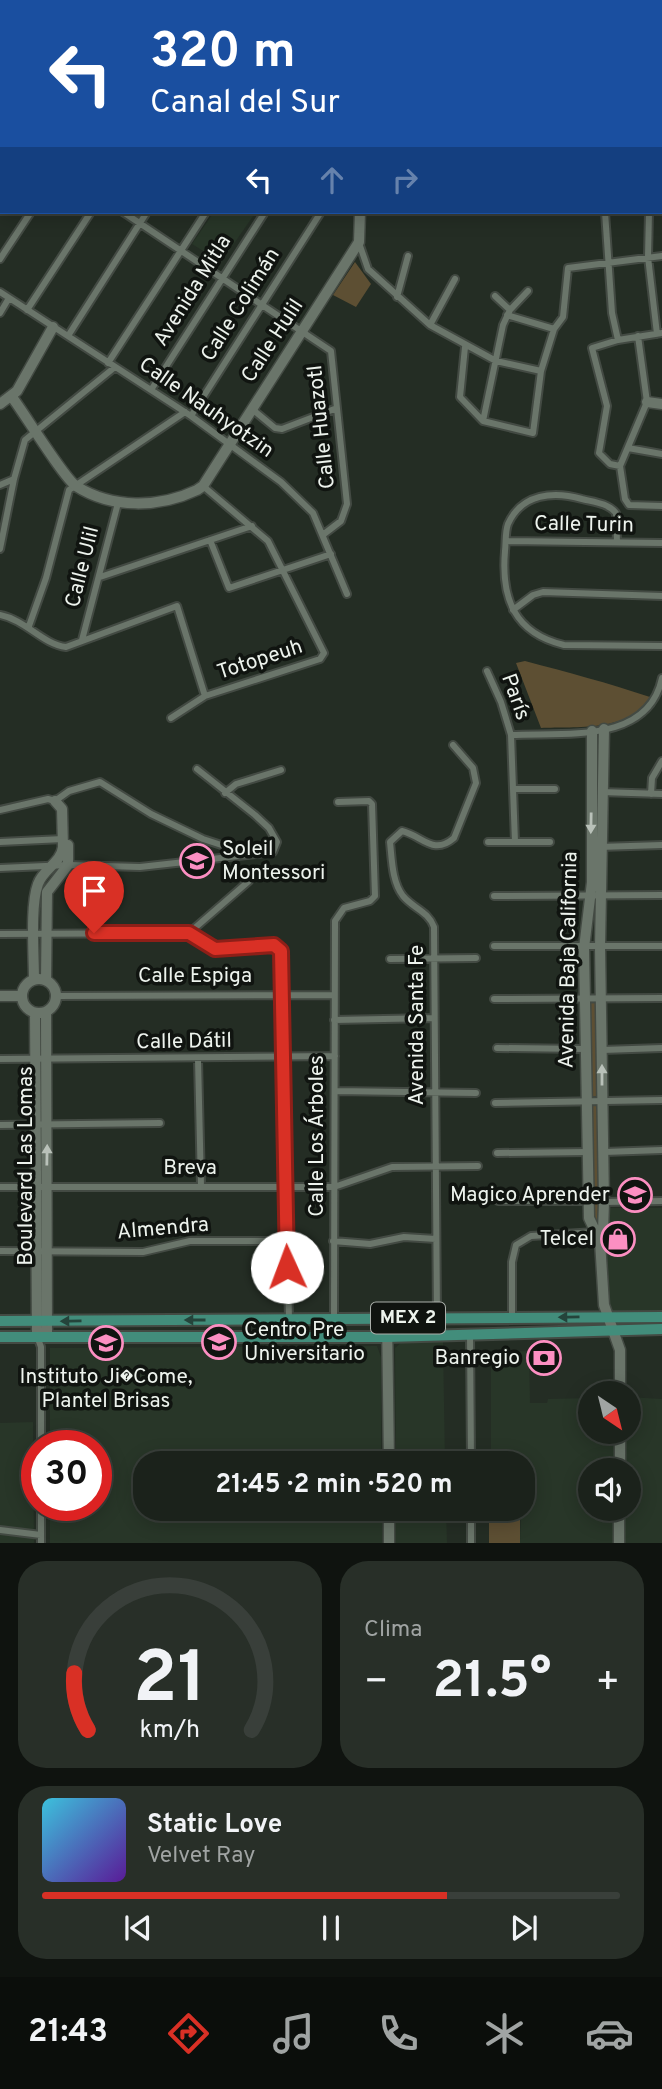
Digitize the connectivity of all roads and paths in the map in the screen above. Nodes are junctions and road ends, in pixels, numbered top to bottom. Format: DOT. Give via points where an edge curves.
graph roads {
  1 [pos="30,214"];
  2 [pos="90,214"];
  3 [pos="126,214"];
  4 [pos="146,214"];
  5 [pos="205,214"];
  6 [pos="264,214"];
  7 [pos="320,214"];
  8 [pos="360,214"];
  9 [pos="606,214"];
  10 [pos="649,214"];
  11 [pos="140,222"];
  12 [pos="359,242"];
  13 [pos="181,250"];
  14 [pos="408,256"];
  15 [pos="662,256"];
  16 [pos="648,257"];
  17 [pos="0,259"];
  18 [pos="609,264"];
  19 [pos="223,276"];
  20 [pos="455,279"];
  21 [pos="528,291"];
  22 [pos="0,292"];
  23 [pos="495,296"];
  24 [pos="397,297"];
  25 [pos="9,298"];
  26 [pos="262,303"];
  27 [pos="27,310"];
  28 [pos="509,312"];
  29 [pos="0,313"];
  30 [pos="430,325"];
  31 [pos="53,327"];
  32 [pos="554,329"];
  33 [pos="303,331"];
  34 [pos="660,334"];
  35 [pos="68,336"];
  36 [pos="638,336"];
  37 [pos="618,340"];
  38 [pos="465,347"];
  39 [pos="496,361"];
  40 [pos="107,363"];
  41 [pos="115,367"];
  42 [pos="541,371"];
  43 [pos="151,390"];
  44 [pos="12,397"];
  45 [pos="647,402"];
  46 [pos="0,404"];
  47 [pos="662,404"];
  48 [pos="337,408"];
  49 [pos="253,409"];
  50 [pos="188,414"];
  51 [pos="483,421"];
  52 [pos="35,430"];
  53 [pos="230,443"];
  54 [pos="628,448"];
  55 [pos="662,454"];
  56 [pos="621,466"];
  57 [pos="14,479"];
  58 [pos="0,485"];
  59 [pos="74,485"];
  60 [pos="202,485"];
  61 [pos="118,503"];
  62 [pos="662,506"];
  63 [pos="252,526"];
  64 [pos="324,534"];
  65 [pos="210,540"];
  66 [pos="506,541"];
  67 [pos="617,542"];
  68 [pos="662,543"];
  69 [pos="0,550"];
  70 [pos="331,554"];
  71 [pos="282,571"];
  72 [pos="100,577"];
  73 [pos="347,594"];
  74 [pos="662,596"];
  75 [pos="513,610"];
  76 [pos="0,615"];
  77 [pos="29,626"];
  78 [pos="82,640"];
  79 [pos="662,646"];
  80 [pos="487,671"];
  81 [pos="662,678"];
  82 [pos="205,696"];
  83 [pos="171,718"];
  84 [pos="604,729"];
  85 [pos="592,731"];
  86 [pos="511,735"];
  87 [pos="453,745"];
  88 [pos="662,761"];
  89 [pos="197,769"];
  90 [pos="281,770"];
  91 [pos="513,789"];
  92 [pos="555,789"];
  93 [pos="225,793"];
  94 [pos="596,793"];
  95 [pos="651,794"];
  96 [pos="662,794"];
  97 [pos="55,801"];
  98 [pos="338,802"];
  99 [pos="0,810"];
  100 [pos="62,825"];
  101 [pos="63,839"];
  102 [pos="0,842"];
  103 [pos="488,842"];
  104 [pos="515,842"];
  105 [pos="550,842"];
  106 [pos="662,845"];
  107 [pos="596,847"];
  108 [pos="254,856"];
  109 [pos="68,865"];
  110 [pos="53,866"];
  111 [pos="0,868"];
  112 [pos="27,868"];
  113 [pos="249,880"];
  114 [pos="38,882"];
  115 [pos="662,895"];
  116 [pos="494,896"];
  117 [pos="596,896"];
  118 [pos="189,933"];
  119 [pos="0,934"];
  120 [pos="33,934"];
  121 [pos="46,934"];
  122 [pos="494,946"];
  123 [pos="662,946"];
  124 [pos="600,947"];
  125 [pos="584,948"];
  126 [pos="434,958"];
  127 [pos="475,958"];
  128 [pos="390,959"];
  129 [pos="34,980"];
  130 [pos="46,980"];
  131 [pos="333,995"];
  132 [pos="0,996"];
  133 [pos="22,996"];
  134 [pos="56,996"];
  135 [pos="282,996"];
  136 [pos="602,998"];
  137 [pos="662,998"];
  138 [pos="494,999"];
  139 [pos="586,999"];
  140 [pos="41,1013"];
  141 [pos="434,1018"];
  142 [pos="334,1020"];
  143 [pos="497,1048"];
  144 [pos="662,1048"];
  145 [pos="586,1049"];
  146 [pos="602,1050"];
  147 [pos="335,1056"];
  148 [pos="283,1058"];
  149 [pos="0,1059"];
  150 [pos="198,1059"];
  151 [pos="34,1060"];
  152 [pos="46,1061"];
  153 [pos="335,1091"];
  154 [pos="435,1093"];
  155 [pos="476,1093"];
  156 [pos="662,1100"];
  157 [pos="587,1102"];
  158 [pos="602,1102"];
  159 [pos="495,1103"];
  160 [pos="160,1123"];
  161 [pos="0,1125"];
  162 [pos="41,1125"];
  163 [pos="662,1150"];
  164 [pos="588,1152"];
  165 [pos="604,1152"];
  166 [pos="497,1153"];
  167 [pos="435,1166"];
  168 [pos="478,1166"];
  169 [pos="201,1186"];
  170 [pos="285,1186"];
  171 [pos="41,1187"];
  172 [pos="334,1187"];
  173 [pos="0,1188"];
  174 [pos="498,1201"];
  175 [pos="588,1201"];
  176 [pos="662,1201"];
  177 [pos="604,1202"];
  178 [pos="599,1234"];
  179 [pos="436,1239"];
  180 [pos="286,1241"];
  181 [pos="333,1241"];
  182 [pos="0,1251"];
  183 [pos="39,1251"];
  184 [pos="607,1317"];
  185 [pos="662,1317"];
  186 [pos="334,1318"];
  187 [pos="387,1318"];
  188 [pos="437,1318"];
  189 [pos="512,1318"];
  190 [pos="289,1319"];
  191 [pos="0,1321"];
  192 [pos="41,1321"];
  193 [pos="662,1329"];
  194 [pos="614,1330"];
  195 [pos="470,1334"];
  196 [pos="0,1337"];
  197 [pos="387,1337"];
  198 [pos="41,1340"];
  199 [pos="620,1381"];
  200 [pos="41,1430"];
  201 [pos="388,1451"];
  202 [pos="471,1451"];
  203 [pos="41,1521"];
  204 [pos="389,1521"];
  205 [pos="471,1521"];
  206 [pos="619,1521"];
  207 [pos="0,1530"];
  208 [pos="41,1535"];
  209 [pos="41,1543"];
  210 [pos="389,1543"];
  211 [pos="471,1543"];
  212 [pos="619,1543"];
  1 -- 17 [label="street"];
  2 -- 27 [label="street"];
  3 -- 11 [label="street"];
  4 -- 11 [label="street"];
  5 -- 13 [label="street"];
  6 -- 19 [label="street, Avenida Mitla"];
  7 -- 26 [label="street, Calle Colimán"];
  8 -- 12 [label="street"];
  9 -- 18 [label="street"];
  10 -- 16 [label="street"];
  11 -- 13 [label="street"];
  11 -- 35 [label="street"];
  12 -- 24 [label="street" via="368,269"];
  12 -- 33 [label="street, Calle Hulil"];
  13 -- 19 [label="street"];
  13 -- 40 [label="street"];
  14 -- 24 [label="street"];
  15 -- 16 [label="street"];
  16 -- 18 [label="street"];
  16 -- 34 [label="street"];
  18 -- 32 [label="street" via="568,268 563,317"];
  18 -- 37 [label="street"];
  19 -- 26 [label="street"];
  19 -- 43 [label="street, Avenida Mitla"];
  20 -- 30 [label="street"];
  21 -- 28 [label="street"];
  22 -- 25 [label="street, Calle Nauhyotzin"];
  23 -- 28 [label="street"];
  24 -- 30 [label="street"];
  25 -- 27 [label="street, Calle Nauhyotzin"];
  25 -- 29 [label="street"];
  26 -- 33 [label="street"];
  26 -- 50 [label="street, Calle Colimán"];
  27 -- 31 [label="street, Calle Nauhyotzin"];
  28 -- 32 [label="street"];
  28 -- 39 [label="street"];
  30 -- 38 [label="street"];
  31 -- 35 [label="street, Calle Nauhyotzin"];
  31 -- 44 [label="street"];
  32 -- 42 [label="street"];
  33 -- 48 [label="street, Calle Huazotl" via="329,349"];
  33 -- 49 [label="street, Calle Hulil"];
  34 -- 36 [label="street"];
  35 -- 40 [label="street, Calle Nauhyotzin"];
  36 -- 37 [label="street"];
  36 -- 45 [label="street"];
  37 -- 56 [label="street" via="592,348 607,406 599,453 610,464"];
  38 -- 39 [label="street"];
  38 -- 51 [label="street" via="460,397"];
  39 -- 42 [label="street"];
  39 -- 51 [label="street"];
  40 -- 41 [label="street, Calle Nauhyotzin"];
  41 -- 43 [label="street, Calle Nauhyotzin"];
  41 -- 52 [label="street"];
  42 -- 51 [label="street" via="533,433"];
  43 -- 50 [label="street, Calle Nauhyotzin"];
  44 -- 46 [label="street"];
  44 -- 52 [label="street"];
  45 -- 47 [label="street"];
  45 -- 54 [label="street"];
  48 -- 49 [label="street" via="282,429"];
  48 -- 64 [label="street, Calle Huazotl" via="347,504 341,521"];
  49 -- 53 [label="street, Calle Hulil"];
  50 -- 53 [label="street, Calle Nauhyotzin"];
  50 -- 59 [label="street"];
  52 -- 57 [label="street" via="25,440"];
  52 -- 59 [label="street"];
  53 -- 60 [label="street, Calle Hulil"];
  53 -- 64 [label="street, Calle Nauhyotzin" via="308,507"];
  54 -- 55 [label="street"];
  54 -- 56 [label="street"];
  56 -- 62 [label="street" via="626,503"];
  57 -- 58 [label="street"];
  57 -- 69 [label="street"];
  59 -- 61 [label="street"];
  59 -- 77 [label="street" via="65,496 46,578"];
  60 -- 61 [label="street" via="190,493 140,505"];
  60 -- 63 [label="street"];
  61 -- 72 [label="street, Calle Ulil"];
  63 -- 65 [label="street"];
  63 -- 71 [label="street" via="272,546"];
  64 -- 70 [label="street, Calle Nauhyotzin"];
  65 -- 71 [label="street" via="228,588"];
  65 -- 72 [label="street"];
  66 -- 67 [label="street, Calle Turin"];
  66 -- 67 [label="street" via="507,526 515,513 549,493 559,493 614,510"];
  66 -- 75 [label="street" via="505,596"];
  67 -- 68 [label="street, Calle Turin"];
  70 -- 71 [label="street"];
  70 -- 73 [label="street, Calle Nauhyotzin"];
  71 -- 82 [label="street, Totopeuh" via="324,653 320,659"];
  72 -- 78 [label="street, Calle Ulil"];
  74 -- 75 [label="street" via="542,592"];
  75 -- 79 [label="street" via="538,635 557,643"];
  76 -- 77 [label="street"];
  77 -- 78 [label="street" via="54,646 69,647"];
  78 -- 82 [label="street" via="177,606"];
  80 -- 86 [label="street, París"];
  81 -- 84 [label="street" via="659,693 640,718"];
  82 -- 83 [label="street, Totopeuh"];
  84 -- 85 [label="street"];
  84 -- 94 [label="street, Avenida Baja California"];
  85 -- 86 [label="street"];
  85 -- 94 [label="street, Avenida Baja California"];
  86 -- 91 [label="street"];
  87 -- 126 [label="street, Avenida Santa Fe" via="473,768 476,783 454,838 447,844 428,846 401,831 390,842 396,884 405,898 430,916"];
  88 -- 95 [label="street" via="652,778"];
  89 -- 93 [label="street"];
  90 -- 93 [label="street" via="236,784"];
  91 -- 92 [label="street"];
  91 -- 104 [label="street"];
  93 -- 108 [label="street" via="274,835 277,848"];
  94 -- 95 [label="street"];
  94 -- 107 [label="street, Avenida Baja California"];
  95 -- 96 [label="street"];
  97 -- 99 [label="street"];
  97 -- 100 [label="street" via="62,809"];
  97 -- 108 [label="street" via="69,791 104,784 202,839"];
  98 -- 131 [label="street, Calle Los Árboles" via="372,804 375,896 344,908 335,921"];
  100 -- 101 [label="street"];
  100 -- 109 [label="street"];
  101 -- 102 [label="street"];
  101 -- 110 [label="street" via="62,853"];
  103 -- 104 [label="street"];
  104 -- 105 [label="street"];
  106 -- 107 [label="street"];
  107 -- 117 [label="street, Avenida Baja California"];
  108 -- 109 [label="street" via="140,867"];
  109 -- 110 [label="street"];
  109 -- 121 [label="street" via="47,892"];
  110 -- 112 [label="street"];
  110 -- 114 [label="street"];
  111 -- 112 [label="street"];
  112 -- 114 [label="street"];
  113 -- 118 [label="street"];
  114 -- 120 [label="street"];
  115 -- 117 [label="street"];
  116 -- 117 [label="street"];
  117 -- 124 [label="street, Avenida Baja California"];
  117 -- 125 [label="street, Avenida Baja California"];
  118 -- 121 [label="street"];
  118 -- 135 [label="street" via="215,949 278,947"];
  119 -- 120 [label="street"];
  120 -- 121 [label="street"];
  120 -- 129 [label="street"];
  121 -- 130 [label="street"];
  122 -- 125 [label="street"];
  123 -- 124 [label="street"];
  124 -- 125 [label="street"];
  124 -- 136 [label="street, Avenida Baja California"];
  125 -- 139 [label="street, Avenida Baja California"];
  126 -- 127 [label="street"];
  126 -- 128 [label="street"];
  126 -- 141 [label="street, Avenida Santa Fe"];
  129 -- 130 [label="street"];
  129 -- 133 [label="street"];
  130 -- 134 [label="street"];
  131 -- 135 [label="street, Calle Espiga"];
  131 -- 142 [label="street, Calle Los Árboles"];
  132 -- 133 [label="street"];
  133 -- 140 [label="street" via="25,1007"];
  134 -- 135 [label="street, Calle Espiga"];
  134 -- 140 [label="street" via="52,1008"];
  135 -- 148 [label="street"];
  136 -- 137 [label="street"];
  136 -- 139 [label="street"];
  136 -- 146 [label="street, Avenida Baja California"];
  138 -- 139 [label="street"];
  139 -- 145 [label="street, Avenida Baja California"];
  140 -- 151 [label="street, Boulevard Las Lomas"];
  140 -- 152 [label="street, Boulevard Las Lomas"];
  141 -- 142 [label="street"];
  141 -- 154 [label="street, Avenida Santa Fe"];
  142 -- 147 [label="street, Calle Los Árboles"];
  143 -- 145 [label="street"];
  144 -- 146 [label="street"];
  145 -- 157 [label="street, Avenida Baja California"];
  158 -- 146 [label="street, Avenida Baja California, one-way"];
  147 -- 148 [label="street, Calle Dátil"];
  147 -- 153 [label="street, Calle Los Árboles"];
  148 -- 150 [label="street, Calle Dátil"];
  148 -- 170 [label="street"];
  149 -- 151 [label="street, Calle Dátil"];
  150 -- 152 [label="street, Calle Dátil"];
  150 -- 169 [label="street"];
  151 -- 152 [label="street, Calle Dátil"];
  151 -- 162 [label="street, Boulevard Las Lomas"];
  152 -- 162 [label="street, Boulevard Las Lomas"];
  153 -- 154 [label="street"];
  153 -- 172 [label="street, Calle Los Árboles"];
  154 -- 155 [label="street"];
  154 -- 167 [label="street, Avenida Santa Fe"];
  156 -- 158 [label="street"];
  157 -- 158 [label="street"];
  157 -- 159 [label="street"];
  157 -- 164 [label="street, Avenida Baja California"];
  158 -- 165 [label="street, Avenida Baja California"];
  160 -- 162 [label="street"];
  161 -- 162 [label="street"];
  162 -- 171 [label="street, Boulevard Las Lomas"];
  163 -- 165 [label="street"];
  164 -- 166 [label="street"];
  164 -- 175 [label="street, Avenida Baja California"];
  165 -- 177 [label="street, Avenida Baja California"];
  167 -- 168 [label="street"];
  167 -- 172 [label="street" via="392,1167"];
  167 -- 179 [label="street, Avenida Santa Fe"];
  169 -- 170 [label="street, Breva"];
  169 -- 171 [label="street, Breva"];
  170 -- 172 [label="street, Breva"];
  170 -- 180 [label="street"];
  171 -- 173 [label="street, Breva"];
  171 -- 183 [label="street, Boulevard Las Lomas"];
  172 -- 181 [label="street, Calle Los Árboles"];
  174 -- 175 [label="street"];
  175 -- 178 [label="street, Avenida Baja California" via="589,1223"];
  176 -- 177 [label="street"];
  177 -- 178 [label="street, Avenida Baja California"];
  178 -- 184 [label="street, Avenida Baja California"];
  178 -- 189 [label="street" via="531,1236 516,1245"];
  179 -- 181 [label="street" via="404,1237 370,1244"];
  179 -- 188 [label="street, Avenida Santa Fe"];
  180 -- 183 [label="street, Almendra" via="190,1241 143,1252"];
  180 -- 190 [label="street"];
  181 -- 186 [label="street, Calle Los Árboles"];
  182 -- 183 [label="street, Almendra"];
  183 -- 192 [label="street, Boulevard Las Lomas"];
  184 -- 185 [label="main road, MEX 2"];
  184 -- 189 [label="main road, MEX 2, one-way"];
  184 -- 194 [label="street, Avenida Baja California"];
  186 -- 187 [label="main road, MEX 2"];
  186 -- 190 [label="main road, MEX 2"];
  187 -- 188 [label="main road, MEX 2"];
  187 -- 197 [label="street"];
  188 -- 189 [label="main road, MEX 2"];
  190 -- 192 [label="main road, MEX 2, one-way"];
  191 -- 192 [label="main road, MEX 2"];
  192 -- 198 [label="street, Boulevard Las Lomas"];
  193 -- 194 [label="main road, MEX 2"];
  194 -- 195 [label="main road, MEX 2"];
  194 -- 199 [label="street, Avenida Baja California" via="620,1350"];
  195 -- 197 [label="main road, MEX 2"];
  195 -- 202 [label="street"];
  196 -- 198 [label="main road, MEX 2"];
  197 -- 198 [label="main road, MEX 2"];
  197 -- 201 [label="street"];
  198 -- 200 [label="street"];
  203 -- 208 [label="street"];
  204 -- 210 [label="street"];
  205 -- 211 [label="street"];
  206 -- 212 [label="street"];
  207 -- 208 [label="street"];
  208 -- 209 [label="street"];
}
